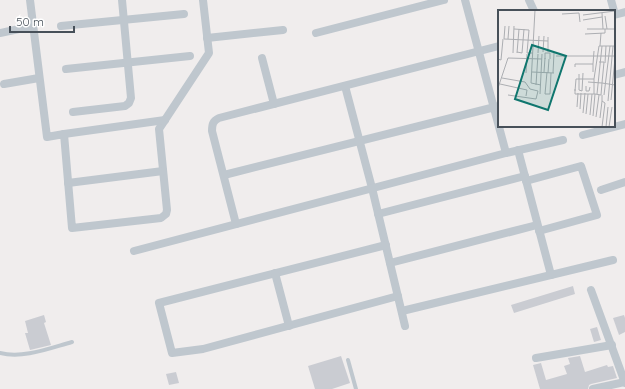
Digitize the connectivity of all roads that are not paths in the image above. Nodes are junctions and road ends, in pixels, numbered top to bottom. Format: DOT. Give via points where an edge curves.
graph roads {
  1 [pos="30,0"];
  2 [pos="122,0"];
  3 [pos="203,0"];
  4 [pos="444,0"];
  5 [pos="465,0"];
  6 [pos="529,0"];
  7 [pos="611,0"];
  8 [pos="534,10"];
  9 [pos="613,10"];
  10 [pos="625,12"];
  11 [pos="615,13"];
  12 [pos="184,14"];
  13 [pos="124,21"];
  14 [pos="33,26"];
  15 [pos="61,26"];
  16 [pos="283,30"];
  17 [pos="0,33"];
  18 [pos="316,33"];
  19 [pos="207,38"];
  20 [pos="498,46"];
  21 [pos="479,51"];
  22 [pos="190,56"];
  23 [pos="262,58"];
  24 [pos="128,63"];
  25 [pos="66,69"];
  26 [pos="625,72"];
  27 [pos="615,75"];
  28 [pos="39,78"];
  29 [pos="4,84"];
  30 [pos="345,86"];
  31 [pos="274,104"];
  32 [pos="496,107"];
  33 [pos="73,112"];
  34 [pos="165,120"];
  35 [pos="625,124"];
  36 [pos="615,125"];
  37 [pos="500,127"];
  38 [pos="605,127"];
  39 [pos="591,129"];
  40 [pos="64,134"];
  41 [pos="583,135"];
  42 [pos="563,140"];
  43 [pos="360,142"];
  44 [pos="518,150"];
  45 [pos="506,153"];
  46 [pos="163,171"];
  47 [pos="224,175"];
  48 [pos="526,179"];
  49 [pos="625,182"];
  50 [pos="68,183"];
  51 [pos="372,188"];
  52 [pos="600,190"];
  53 [pos="378,214"];
  54 [pos="236,224"];
  55 [pos="538,228"];
  56 [pos="386,245"];
  57 [pos="134,251"];
  58 [pos="613,260"];
  59 [pos="390,263"];
  60 [pos="275,273"];
  61 [pos="551,275"];
  62 [pos="591,290"];
  63 [pos="398,296"];
  64 [pos="402,312"];
  65 [pos="289,326"];
  66 [pos="405,326"];
  67 [pos="72,342"];
  68 [pos="612,345"];
  69 [pos="0,353"];
  70 [pos="536,358"];
  71 [pos="348,360"];
  72 [pos="625,382"];
  73 [pos="356,389"];
  74 [pos="593,389"];
  1 -- 14 [label="street"];
  2 -- 13 [label="street"];
  3 -- 19 [label="street"];
  4 -- 18 [label="street"];
  5 -- 21 [label="street"];
  6 -- 8 [label="street"];
  7 -- 9 [label="street"];
  10 -- 11 [label="street"];
  12 -- 13 [label="street"];
  13 -- 15 [label="street"];
  13 -- 24 [label="street"];
  14 -- 17 [label="street"];
  14 -- 28 [label="street"];
  16 -- 19 [label="street"];
  19 -- 34 [label="street" via="209,53"];
  20 -- 21 [label="street"];
  21 -- 30 [label="street"];
  21 -- 32 [label="street"];
  22 -- 24 [label="street"];
  23 -- 31 [label="street"];
  24 -- 25 [label="street"];
  24 -- 33 [label="street" via="131,98 129,103 125,106"];
  26 -- 27 [label="street"];
  28 -- 29 [label="street"];
  28 -- 40 [label="street" via="46,137"];
  30 -- 31 [label="street"];
  30 -- 43 [label="street"];
  31 -- 47 [label="street" via="214,120 212,131"];
  32 -- 43 [label="street"];
  34 -- 40 [label="street"];
  34 -- 46 [label="street" via="159,129"];
  35 -- 36 [label="street"];
  37 -- 45 [label="street"];
  38 -- 39 [label="street"];
  39 -- 41 [label="street"];
  40 -- 50 [label="street"];
  42 -- 44 [label="street"];
  43 -- 47 [label="street"];
  43 -- 51 [label="street"];
  44 -- 45 [label="street"];
  44 -- 48 [label="street"];
  45 -- 51 [label="street"];
  46 -- 50 [label="street"];
  46 -- 50 [label="street" via="167,210 161,218 72,228"];
  47 -- 54 [label="street"];
  48 -- 53 [label="street"];
  48 -- 55 [label="street"];
  48 -- 55 [label="street" via="581,166 597,215"];
  49 -- 52 [label="street"];
  51 -- 53 [label="street"];
  51 -- 54 [label="street"];
  53 -- 56 [label="street"];
  54 -- 57 [label="street"];
  55 -- 59 [label="street"];
  55 -- 61 [label="street"];
  56 -- 59 [label="street"];
  56 -- 60 [label="street"];
  58 -- 61 [label="street"];
  59 -- 63 [label="street"];
  60 -- 65 [label="street"];
  60 -- 65 [label="street" via="159,303 172,353 203,349"];
  61 -- 64 [label="street"];
  62 -- 68 [label="street"];
  63 -- 64 [label="street"];
  63 -- 65 [label="street"];
  64 -- 66 [label="street"];
  67 -- 69 [label="lane" via="27,353"];
  68 -- 70 [label="street"];
  68 -- 72 [label="street"];
  71 -- 73 [label="lane"];
  72 -- 74 [label="street"];
}
